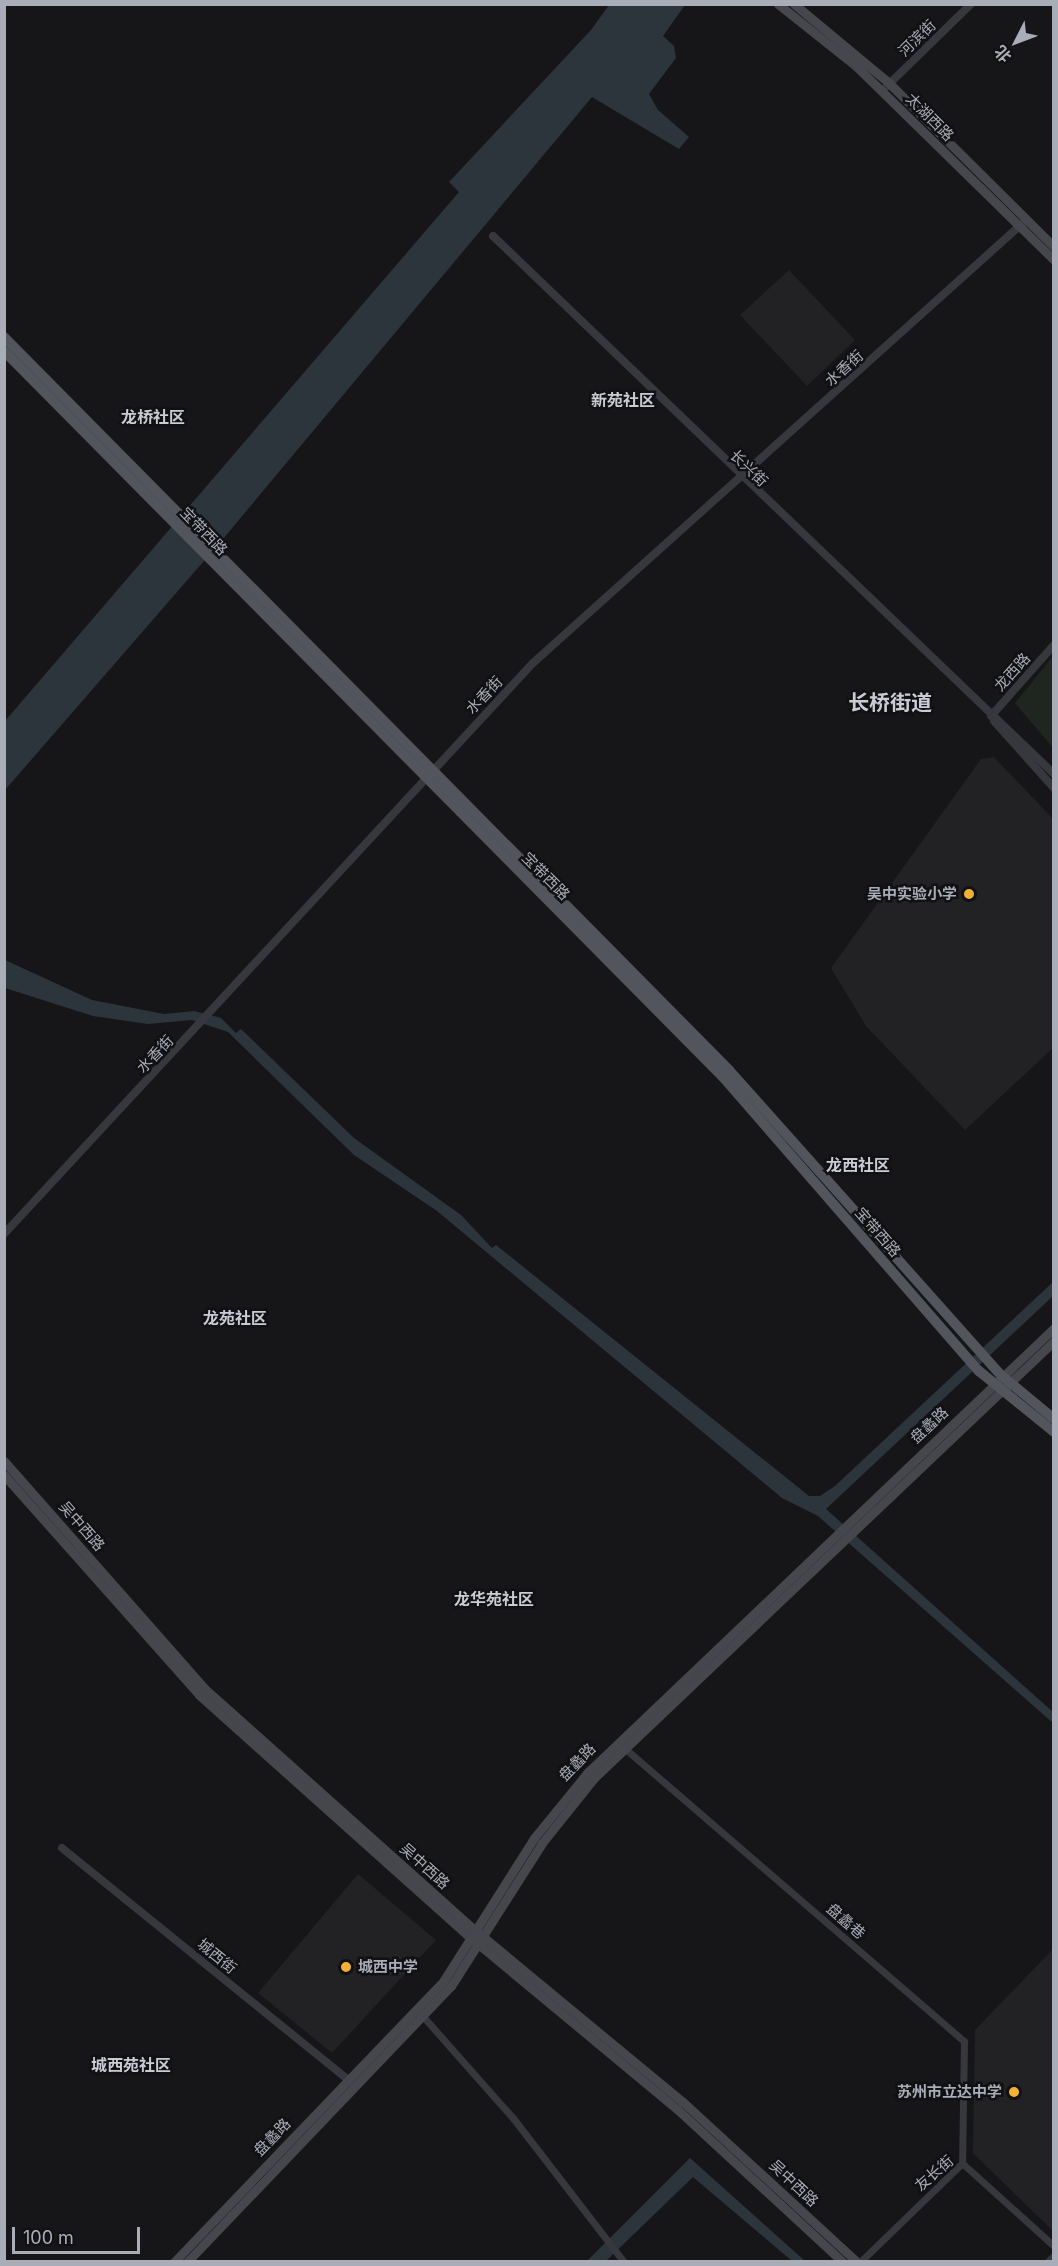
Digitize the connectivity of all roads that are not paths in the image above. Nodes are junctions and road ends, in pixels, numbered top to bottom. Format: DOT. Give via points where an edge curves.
graph roads {
  1 [pos="778,4"];
  2 [pos="794,4"];
  3 [pos="971,4"];
  4 [pos="885,87"];
  5 [pos="1023,223"];
  6 [pos="493,236"];
  7 [pos="1053,247"];
  8 [pos="1053,260"];
  9 [pos="4,337"];
  10 [pos="4,351"];
  11 [pos="741,480"];
  12 [pos="177,517"];
  13 [pos="1053,645"];
  14 [pos="990,716"];
  15 [pos="430,772"];
  16 [pos="1053,774"];
  17 [pos="1053,788"];
  18 [pos="4,1234"];
  19 [pos="1053,1328"];
  20 [pos="1053,1341"];
  21 [pos="1006,1379"];
  22 [pos="997,1388"];
  23 [pos="1053,1419"];
  24 [pos="1053,1432"];
  25 [pos="4,1461"];
  26 [pos="4,1474"];
  27 [pos="621,1745"];
  28 [pos="62,1848"];
  29 [pos="477,1938"];
  30 [pos="420,2012"];
  31 [pos="351,2082"];
  32 [pos="962,2163"];
  33 [pos="1053,2246"];
  34 [pos="1053,2257"];
  35 [pos="621,2259"];
  36 [pos="174,2262"];
  37 [pos="187,2262"];
  38 [pos="843,2262"];
  39 [pos="858,2262"];
  40 [pos="1049,2262"];
  1 -- 4 [label="main road, 太湖西路"];
  2 -- 4 [label="main road, 太湖西路"];
  3 -- 4 [label="street, 河滨街"];
  4 -- 5 [label="main road, 太湖西路"];
  5 -- 7 [label="main road, 太湖西路"];
  5 -- 8 [label="main road, 太湖西路"];
  5 -- 11 [label="street, 水香街"];
  6 -- 11 [label="street, 长兴街"];
  9 -- 12 [label="main road, 宝带西路"];
  10 -- 12 [label="main road, 宝带西路"];
  11 -- 14 [label="street, 长兴街"];
  11 -- 15 [label="street, 水香街" via="533,663"];
  12 -- 15 [label="main road, 宝带西路"];
  13 -- 14 [label="street, 龙西路"];
  14 -- 16 [label="street, 长兴街"];
  14 -- 17 [label="street, 长兴街"];
  15 -- 18 [label="street, 水香街" via="201,1026"];
  15 -- 21 [label="main road, 宝带西路" via="729,1070"];
  15 -- 22 [label="main road, 宝带西路" via="723,1077"];
  19 -- 21 [label="main road, 盘蠡路"];
  20 -- 21 [label="main road, 盘蠡路"];
  21 -- 22 [label="main road, 盘蠡路"];
  21 -- 23 [label="main road, 宝带西路"];
  22 -- 24 [label="main road, 宝带西路"];
  22 -- 27 [label="main road, 盘蠡路"];
  25 -- 29 [label="main road, 吴中西路" via="204,1688"];
  26 -- 29 [label="main road, 吴中西路" via="199,1695"];
  27 -- 29 [label="main road, 盘蠡路" via="556,1808"];
  27 -- 32 [label="street, 盘蠡巷" via="964,2041"];
  28 -- 31 [label="street, 城西街"];
  29 -- 30 [label="main road, 盘蠡路"];
  29 -- 38 [label="main road, 吴中西路" via="677,2109"];
  29 -- 39 [label="main road, 吴中西路" via="683,2102"];
  30 -- 31 [label="main road, 盘蠡路"];
  30 -- 35 [label="street" via="513,2118"];
  31 -- 36 [label="main road, 盘蠡路"];
  31 -- 37 [label="main road, 盘蠡路"];
  32 -- 33 [label="street, 友长街"];
  32 -- 39 [label="street, 友长街"];
  34 -- 40 [label="street"];
}
